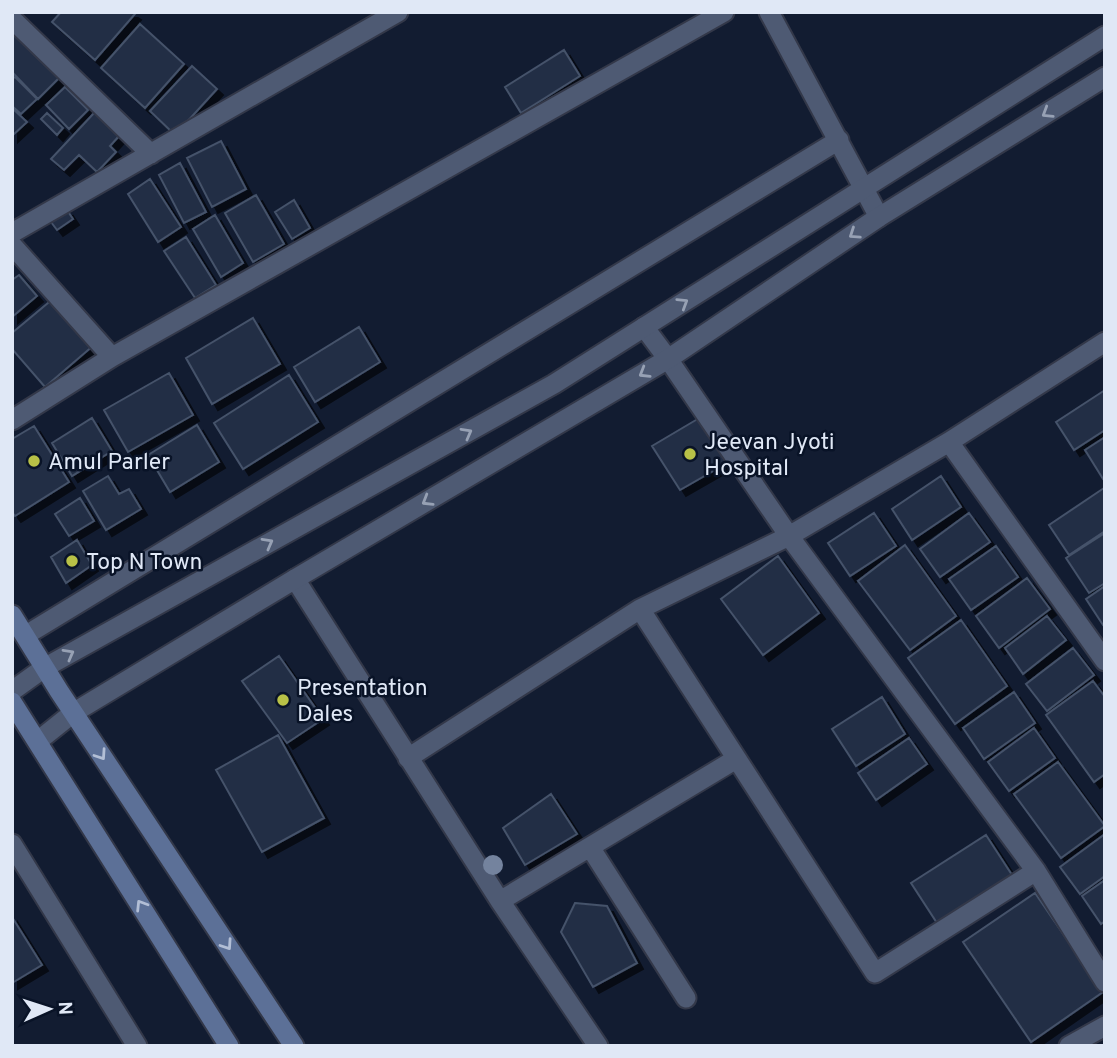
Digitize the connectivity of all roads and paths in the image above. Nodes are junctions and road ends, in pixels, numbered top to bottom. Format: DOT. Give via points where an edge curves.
graph roads {
  1 [pos="398,12"];
  2 [pos="723,12"];
  3 [pos="769,12"];
  4 [pos="12,19"];
  5 [pos="1105,36"];
  6 [pos="1105,77"];
  7 [pos="839,140"];
  8 [pos="152,153"];
  9 [pos="864,188"];
  10 [pos="879,216"];
  11 [pos="12,233"];
  12 [pos="12,245"];
  13 [pos="644,327"];
  14 [pos="1102,350"];
  15 [pos="112,357"];
  16 [pos="668,359"];
  17 [pos="12,420"];
  18 [pos="949,442"];
  19 [pos="789,536"];
  20 [pos="295,579"];
  21 [pos="640,609"];
  22 [pos="12,615"];
  23 [pos="26,635"];
  24 [pos="1105,661"];
  25 [pos="44,668"];
  26 [pos="12,691"];
  27 [pos="12,702"];
  28 [pos="73,713"];
  29 [pos="38,741"];
  30 [pos="408,758"];
  31 [pos="736,759"];
  32 [pos="12,844"];
  33 [pos="590,848"];
  34 [pos="1036,871"];
  35 [pos="500,901"];
  36 [pos="1105,982"];
  37 [pos="686,998"];
  38 [pos="1105,1026"];
  39 [pos="137,1046"];
  40 [pos="229,1046"];
  41 [pos="295,1046"];
  42 [pos="598,1046"];
  43 [pos="1069,1046"];
  1 -- 8 [label="street"];
  2 -- 15 [label="street"];
  3 -- 7 [label="street"];
  4 -- 8 [label="street"];
  5 -- 9 [label="street"];
  6 -- 10 [label="street, one-way"];
  7 -- 9 [label="street"];
  7 -- 23 [label="street"];
  8 -- 11 [label="street"];
  9 -- 10 [label="street"];
  13 -- 9 [label="street, one-way"];
  10 -- 16 [label="street, one-way"];
  12 -- 15 [label="street"];
  13 -- 16 [label="street"];
  25 -- 13 [label="street, one-way" via="554,384"];
  14 -- 18 [label="street"];
  15 -- 17 [label="street"];
  16 -- 19 [label="street"];
  16 -- 20 [label="street, one-way"];
  18 -- 19 [label="street"];
  18 -- 24 [label="street"];
  19 -- 21 [label="street"];
  19 -- 34 [label="street"];
  20 -- 28 [label="street"];
  20 -- 30 [label="street"];
  21 -- 30 [label="street"];
  21 -- 31 [label="street"];
  22 -- 23 [label="main road"];
  23 -- 25 [label="main road"];
  25 -- 26 [label="street"];
  25 -- 28 [label="main road"];
  27 -- 29 [label="main road"];
  28 -- 29 [label="street"];
  28 -- 41 [label="main road, one-way"];
  40 -- 29 [label="main road, one-way"];
  30 -- 35 [label="street"];
  31 -- 33 [label="street"];
  31 -- 34 [label="street" via="875,974"];
  32 -- 39 [label="street"];
  33 -- 35 [label="street"];
  33 -- 37 [label="street"];
  34 -- 36 [label="street"];
  35 -- 42 [label="street"];
  38 -- 43 [label="street"];
}
